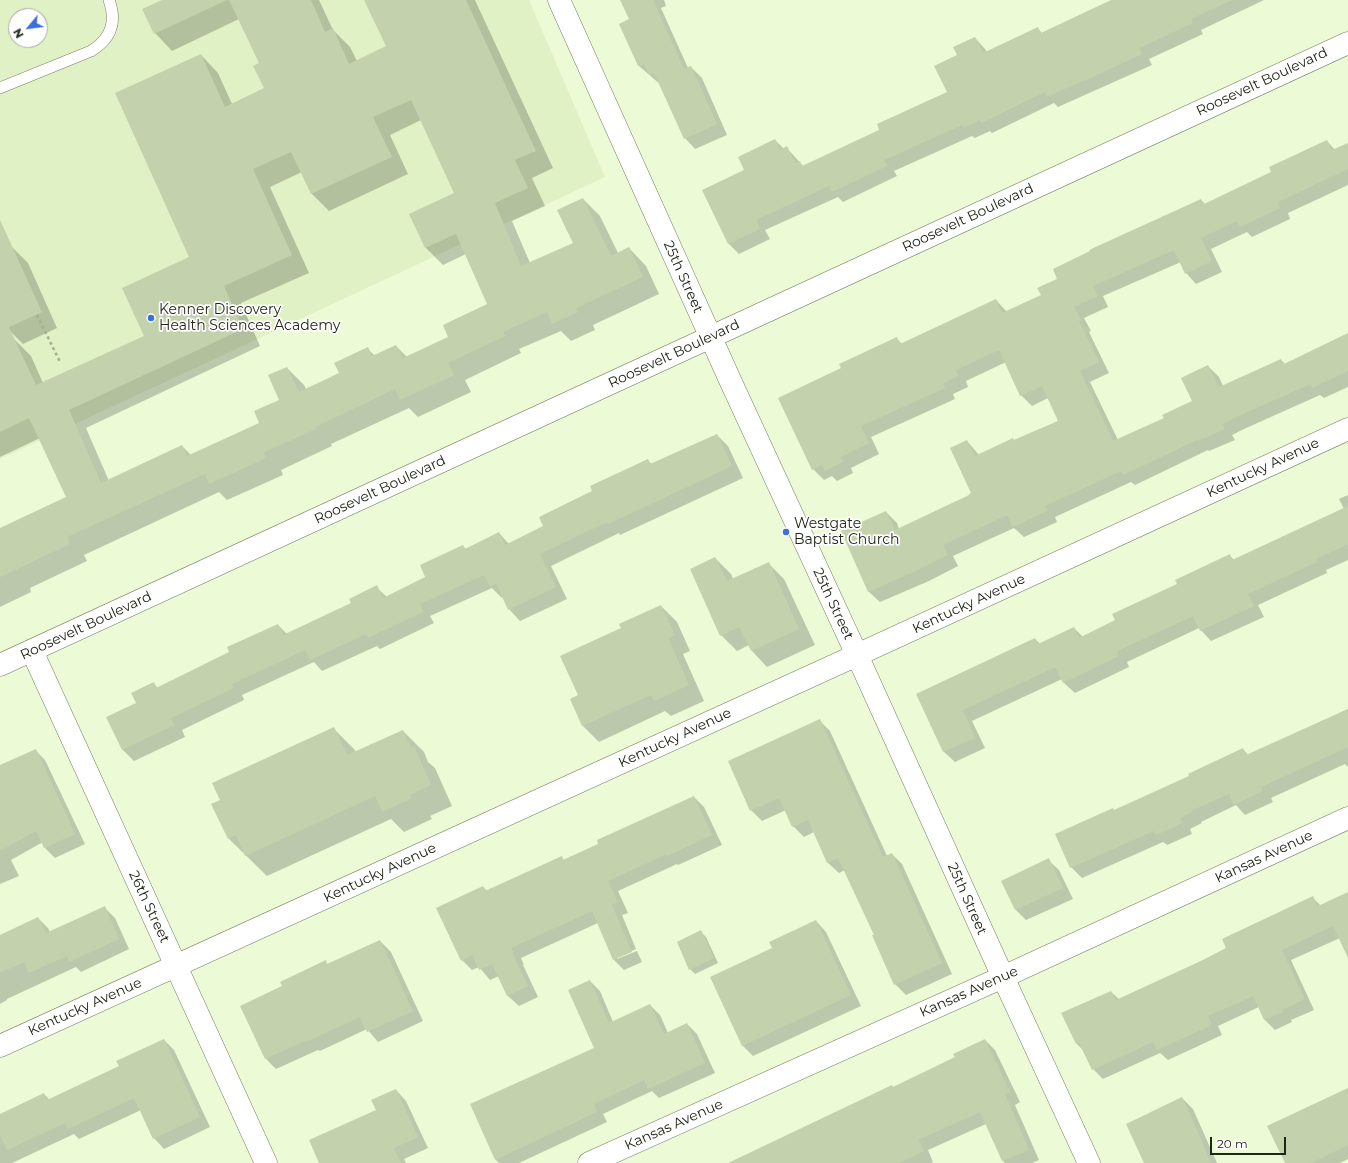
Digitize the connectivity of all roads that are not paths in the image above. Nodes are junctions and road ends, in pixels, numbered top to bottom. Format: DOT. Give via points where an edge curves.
graph roads {
  1 [pos="109,0"];
  2 [pos="559,0"];
  3 [pos="1348,43"];
  4 [pos="0,88"];
  5 [pos="710,337"];
  6 [pos="1348,429"];
  7 [pos="32,651"];
  8 [pos="857,655"];
  9 [pos="0,665"];
  10 [pos="1348,818"];
  11 [pos="176,966"];
  12 [pos="1003,977"];
  13 [pos="0,1046"];
  14 [pos="266,1163"];
  15 [pos="589,1163"];
  16 [pos="1089,1163"];
  1 -- 4 [label="lane" via="113,18 111,28 107,38 100,45"];
  2 -- 5 [label="street, 25th Street"];
  3 -- 5 [label="street, Roosevelt Boulevard"];
  5 -- 7 [label="street, Roosevelt Boulevard"];
  5 -- 8 [label="street, 25th Street"];
  6 -- 8 [label="street, Kentucky Avenue"];
  7 -- 9 [label="street, Roosevelt Boulevard"];
  7 -- 11 [label="street, 26th Street"];
  8 -- 11 [label="street, Kentucky Avenue"];
  8 -- 12 [label="street, 25th Street"];
  10 -- 12 [label="street, Kansas Avenue"];
  11 -- 13 [label="street, Kentucky Avenue"];
  11 -- 14 [label="street, 26th Street"];
  12 -- 15 [label="street, Kansas Avenue"];
  12 -- 16 [label="street, 25th Street"];
}
